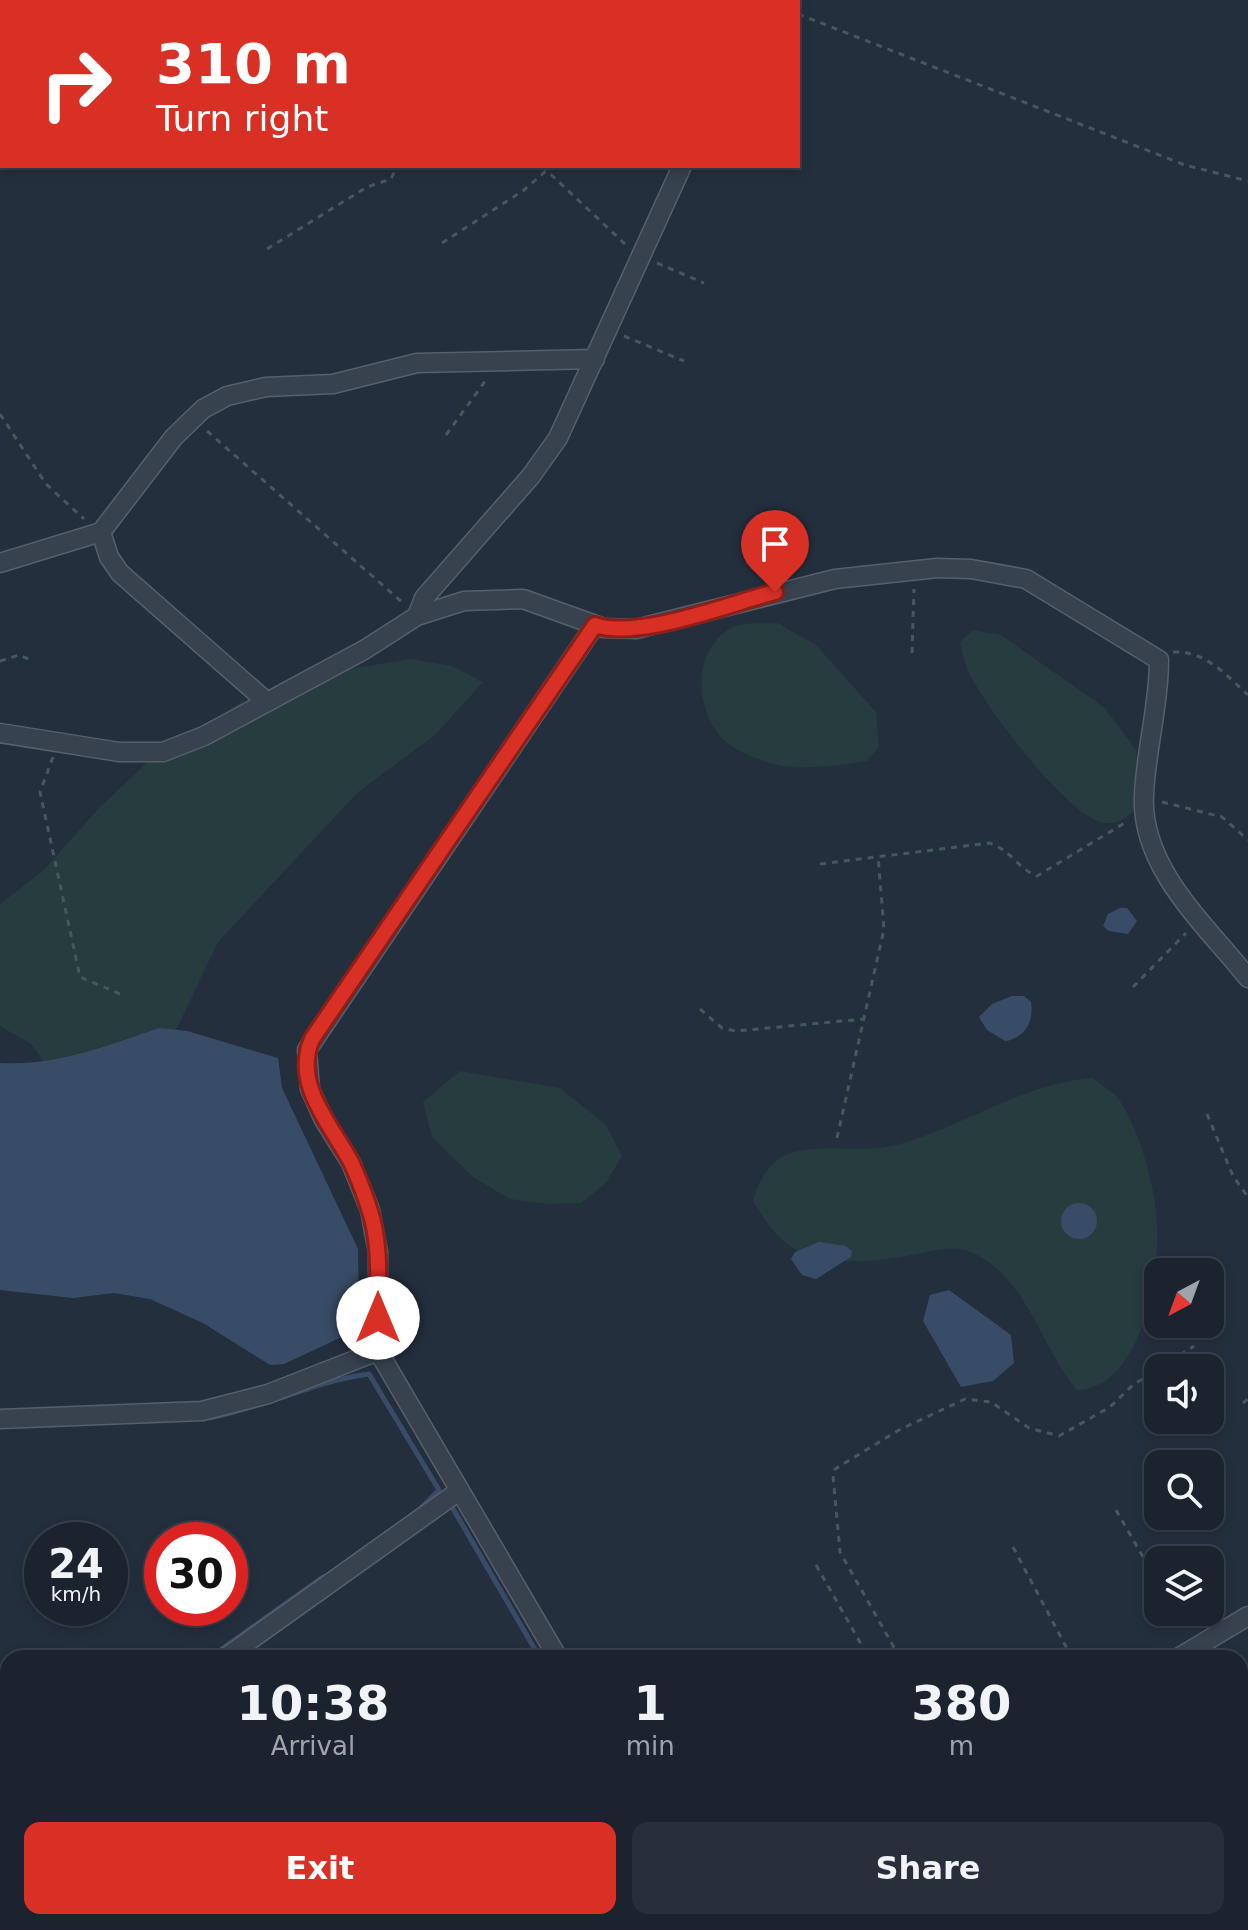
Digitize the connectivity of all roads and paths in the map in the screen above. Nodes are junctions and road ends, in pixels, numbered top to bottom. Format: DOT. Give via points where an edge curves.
graph roads {
  1 [pos="800,15"];
  2 [pos="396,168"];
  3 [pos="544,168"];
  4 [pos="681,168"];
  5 [pos="547,170"];
  6 [pos="1248,181"];
  7 [pos="442,243"];
  8 [pos="267,249"];
  9 [pos="640,256"];
  10 [pos="704,283"];
  11 [pos="607,330"];
  12 [pos="595,359"];
  13 [pos="497,361"];
  14 [pos="684,361"];
  15 [pos="0,414"];
  16 [pos="192,418"];
  17 [pos="446,435"];
  18 [pos="101,532"];
  19 [pos="0,563"];
  20 [pos="915,570"];
  21 [pos="417,616"];
  22 [pos="595,625"];
  23 [pos="912,653"];
  24 [pos="1159,660"];
  25 [pos="0,661"];
  26 [pos="33,661"];
  27 [pos="1248,695"];
  28 [pos="267,702"];
  29 [pos="0,733"];
  30 [pos="58,743"];
  31 [pos="1144,809"];
  32 [pos="1248,840"];
  33 [pos="878,856"];
  34 [pos="820,864"];
  35 [pos="1201,919"];
  36 [pos="1248,978"];
  37 [pos="1133,987"];
  38 [pos="125,996"];
  39 [pos="700,1009"];
  40 [pos="866,1018"];
  41 [pos="1207,1114"];
  42 [pos="837,1138"];
  43 [pos="1248,1197"];
  44 [pos="1194,1346"];
  45 [pos="378,1351"];
  46 [pos="1182,1354"];
  47 [pos="1144,1378"];
  48 [pos="1248,1399"];
  49 [pos="1243,1403"];
  50 [pos="0,1419"];
  51 [pos="459,1491"];
  52 [pos="1116,1510"];
  53 [pos="1013,1547"];
  54 [pos="1144,1559"];
  55 [pos="816,1565"];
  56 [pos="1248,1616"];
  57 [pos="236,1650"];
  58 [pos="553,1650"];
  59 [pos="864,1650"];
  60 [pos="895,1650"];
  61 [pos="1068,1650"];
  62 [pos="1191,1650"];
  1 -- 6 [label="path" via="1185,165"];
  2 -- 8 [label="path" via="391,179 367,187"];
  3 -- 5 [label="path"];
  4 -- 9 [label="street"];
  5 -- 7 [label="path"];
  5 -- 9 [label="path"];
  9 -- 10 [label="path"];
  9 -- 11 [label="street"];
  11 -- 12 [label="street"];
  11 -- 14 [label="path"];
  12 -- 13 [label="street"];
  12 -- 21 [label="street" via="575,407 543,460 424,598"];
  13 -- 16 [label="street" via="417,363 333,384 243,391"];
  13 -- 17 [label="path"];
  15 -- 18 [label="path" via="46,484"];
  16 -- 18 [label="street"];
  16 -- 21 [label="path"];
  18 -- 19 [label="street"];
  18 -- 28 [label="street" via="120,573"];
  20 -- 22 [label="street" via="835,579 657,626 620,630"];
  20 -- 23 [label="path"];
  20 -- 24 [label="street" via="971,569 1026,579"];
  21 -- 22 [label="street" via="464,601 523,599"];
  21 -- 28 [label="street"];
  22 -- 45 [label="street" via="307,1050 310,1089 370,1210 378,1252"];
  24 -- 27 [label="path" via="1172,652 1190,651"];
  24 -- 31 [label="street"];
  25 -- 26 [label="path" via="19,655"];
  28 -- 30 [label="street" via="163,752"];
  29 -- 30 [label="street"];
  30 -- 38 [label="path" via="40,792 80,977"];
  31 -- 32 [label="path" via="1173,803 1222,817"];
  31 -- 33 [label="path" via="1037,876 989,843"];
  31 -- 35 [label="street" via="1150,842 1162,867"];
  33 -- 34 [label="path"];
  33 -- 40 [label="path" via="884,929"];
  35 -- 36 [label="street"];
  35 -- 37 [label="path"];
  39 -- 40 [label="path" via="722,1028 736,1031"];
  40 -- 42 [label="path"];
  41 -- 43 [label="path" via="1233,1176"];
  44 -- 46 [label="path"];
  45 -- 50 [label="street" via="268,1394 202,1411"];
  45 -- 51 [label="street"];
  47 -- 60 [label="path" via="1110,1407 1059,1436 1029,1428 991,1402 965,1399 835,1469 840,1552"];
  48 -- 49 [label="path"];
  51 -- 57 [label="street"];
  51 -- 58 [label="street"];
  52 -- 54 [label="path"];
  53 -- 61 [label="path"];
  55 -- 59 [label="path"];
  56 -- 62 [label="street"];
}
